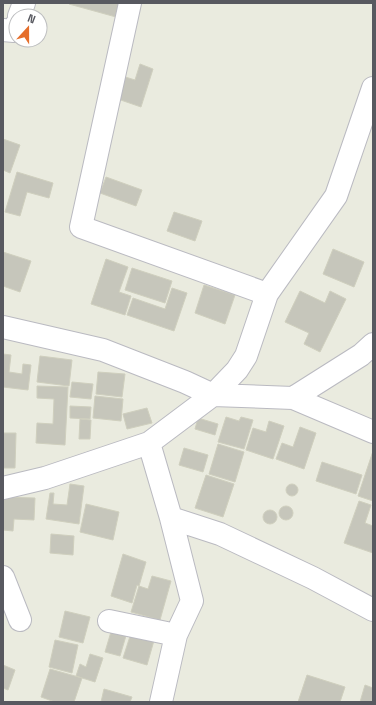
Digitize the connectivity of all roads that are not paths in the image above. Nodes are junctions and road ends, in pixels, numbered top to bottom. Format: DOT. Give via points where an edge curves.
graph roads {
  1 [pos="130,3"];
  2 [pos="373,88"];
  3 [pos="267,294"];
  4 [pos="3,327"];
  5 [pos="373,344"];
  6 [pos="213,395"];
  7 [pos="293,398"];
  8 [pos="373,432"];
  9 [pos="149,443"];
  10 [pos="3,488"];
  11 [pos="171,518"];
  12 [pos="3,577"];
  13 [pos="373,610"];
  14 [pos="20,620"];
  15 [pos="109,621"];
  16 [pos="176,635"];
  17 [pos="161,702"];
  1 -- 3 [label="street" via="81,228"];
  2 -- 3 [label="street" via="336,196"];
  3 -- 6 [label="street" via="246,356 237,370"];
  4 -- 6 [label="street" via="103,350"];
  5 -- 7 [label="street" via="361,355"];
  6 -- 7 [label="street"];
  6 -- 9 [label="street"];
  7 -- 8 [label="street"];
  9 -- 10 [label="street" via="45,478"];
  9 -- 11 [label="street"];
  11 -- 13 [label="street" via="220,534"];
  11 -- 16 [label="street" via="192,601"];
  12 -- 14 [label="street"];
  15 -- 16 [label="street"];
  16 -- 17 [label="street"];
}
